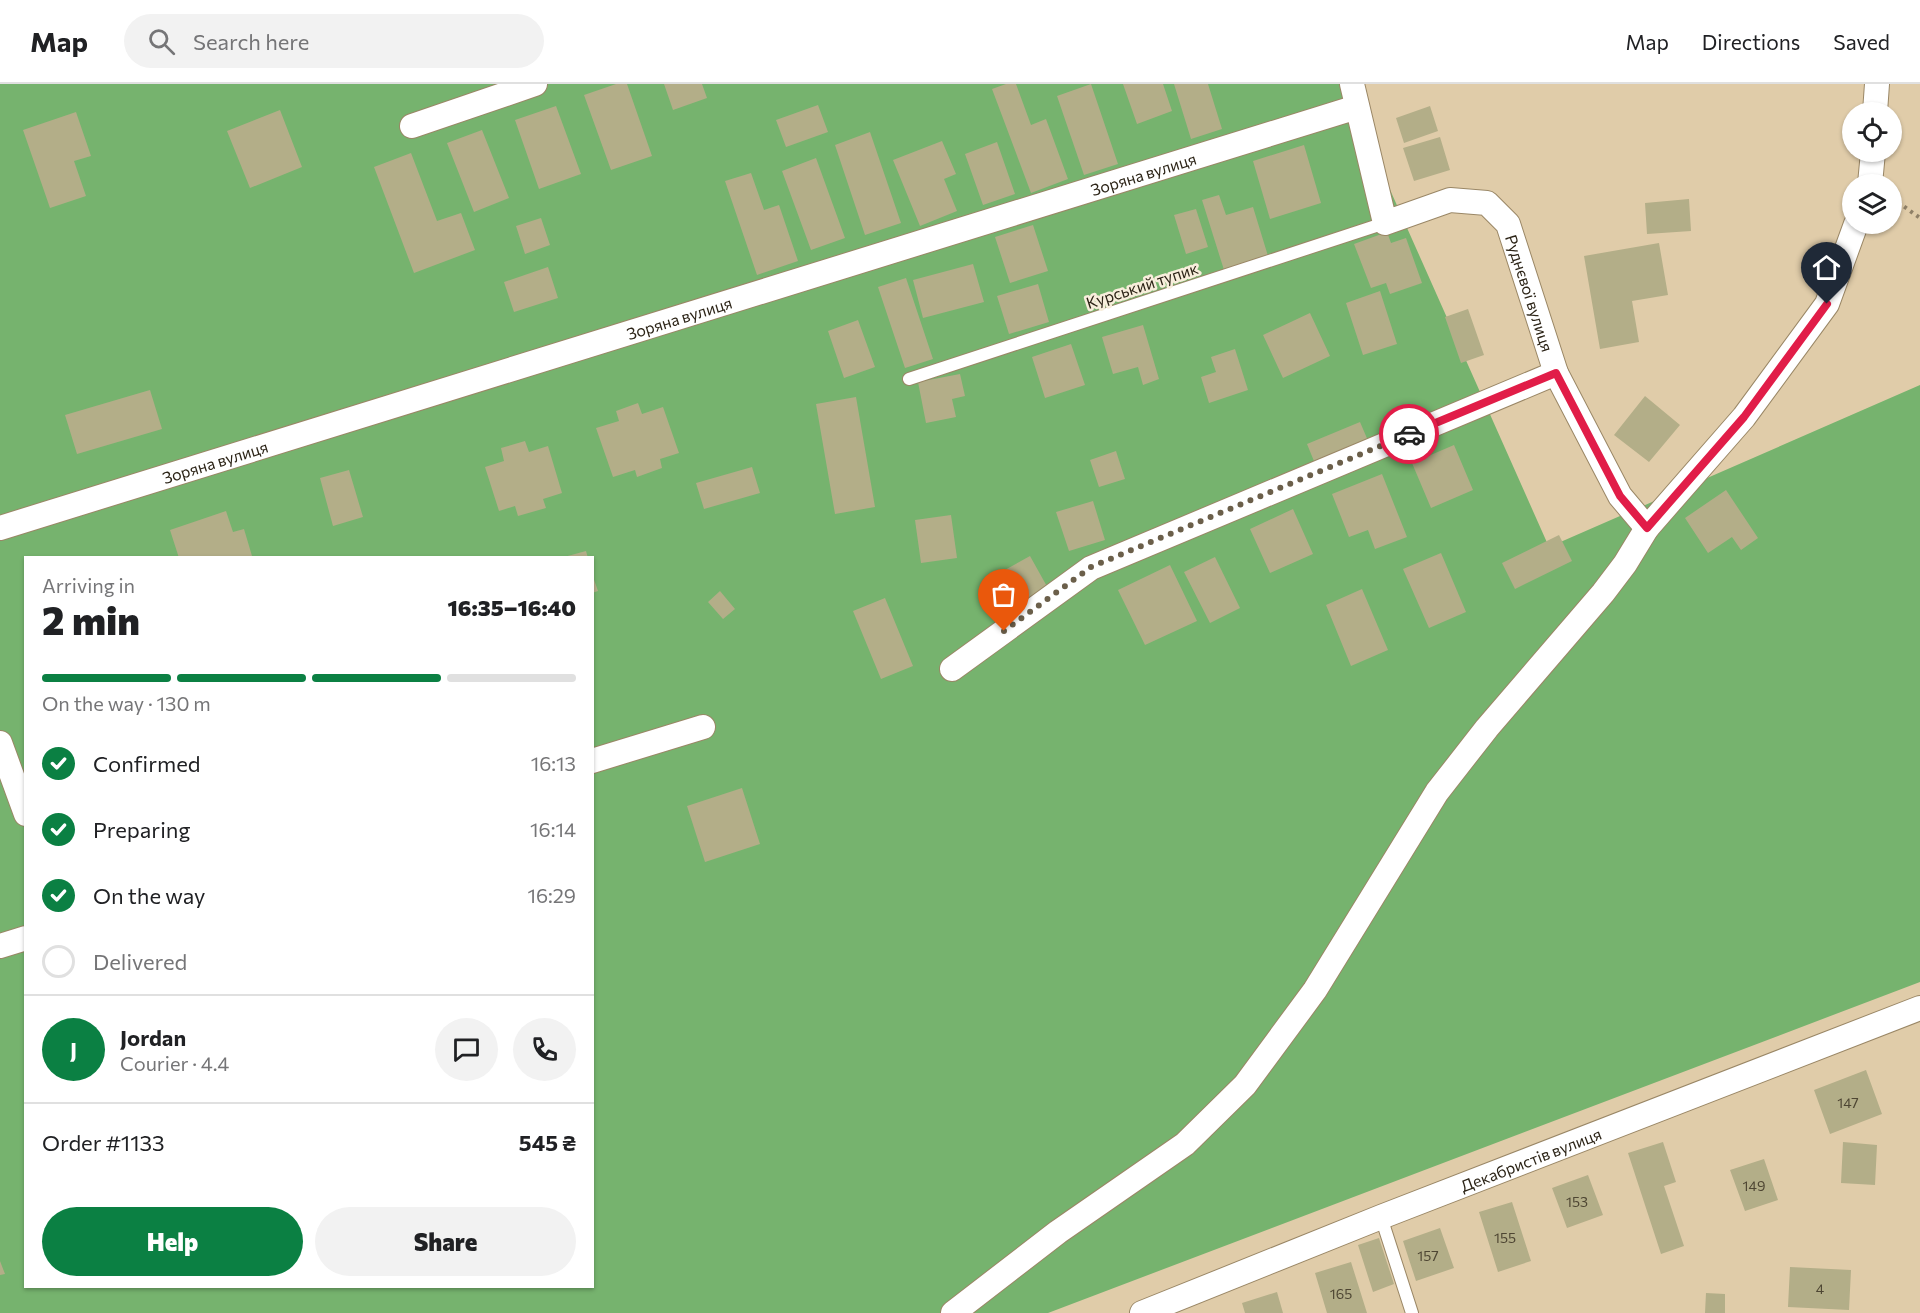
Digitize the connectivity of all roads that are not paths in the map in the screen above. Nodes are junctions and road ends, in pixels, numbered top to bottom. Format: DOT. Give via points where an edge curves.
graph roads {
  1 [pos="535,84"];
  2 [pos="1877,84"];
  3 [pos="1355,95"];
  4 [pos="1876,102"];
  5 [pos="412,126"];
  6 [pos="1385,223"];
  7 [pos="1852,234"];
  8 [pos="1556,373"];
  9 [pos="909,379"];
  10 [pos="0,528"];
  11 [pos="1647,528"];
  12 [pos="952,669"];
  13 [pos="703,727"];
  14 [pos="0,742"];
  15 [pos="594,760"];
  16 [pos="24,808"];
  17 [pos="24,939"];
  18 [pos="0,946"];
  19 [pos="1920,1008"];
  20 [pos="1381,1217"];
  21 [pos="953,1313"];
  22 [pos="1142,1313"];
  23 [pos="1412,1313"];
  1 -- 5 [label="street"];
  2 -- 4 [label="street"];
  3 -- 6 [label="street"];
  3 -- 10 [label="street, Зоряна вулиця"];
  6 -- 8 [label="street, Руднєвої вулиця" via="1450,200 1487,202 1508,224"];
  6 -- 9 [label="lane, Курський тупик"];
  7 -- 11 [label="street" via="1827,304 1744,417"];
  8 -- 11 [label="street, Руднєвої вулиця" via="1620,496"];
  8 -- 12 [label="street" via="1091,567"];
  11 -- 21 [label="street" via="1603,593 1437,792 1315,990 1245,1085 1185,1144 1058,1232"];
  13 -- 15 [label="street"];
  14 -- 16 [label="street"];
  17 -- 18 [label="street"];
  19 -- 20 [label="street, Декабристів вулиця"];
  20 -- 22 [label="street, Декабристів вулиця"];
  20 -- 23 [label="lane"];
}
